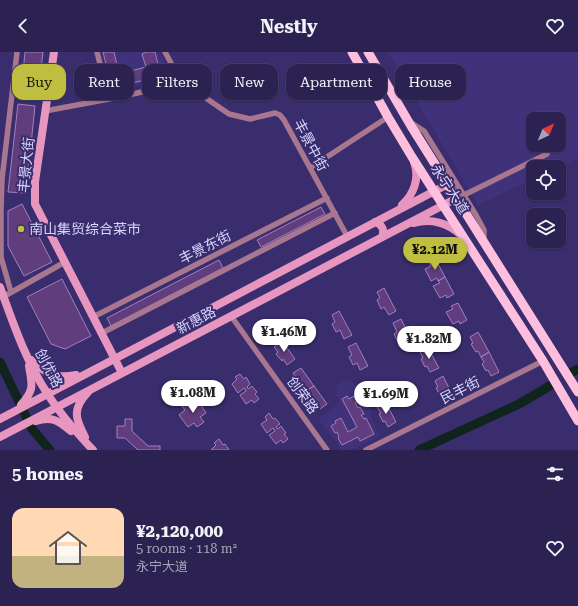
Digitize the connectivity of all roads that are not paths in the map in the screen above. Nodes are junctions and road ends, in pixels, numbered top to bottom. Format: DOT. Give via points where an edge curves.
graph roads {
  1 [pos="17,52"];
  2 [pos="54,52"];
  3 [pos="97,52"];
  4 [pos="165,52"];
  5 [pos="352,52"];
  6 [pos="368,52"];
  7 [pos="100,64"];
  8 [pos="171,64"];
  9 [pos="103,100"];
  10 [pos="209,100"];
  11 [pos="46,110"];
  12 [pos="388,117"];
  13 [pos="408,120"];
  14 [pos="547,154"];
  15 [pos="412,157"];
  16 [pos="310,168"];
  17 [pos="448,184"];
  18 [pos="434,191"];
  19 [pos="460,197"];
  20 [pos="327,198"];
  21 [pos="443,205"];
  22 [pos="396,211"];
  23 [pos="335,213"];
  24 [pos="375,222"];
  25 [pos="404,226"];
  26 [pos="348,236"];
  27 [pos="382,237"];
  28 [pos="464,238"];
  29 [pos="65,262"];
  30 [pos="0,288"];
  31 [pos="11,292"];
  32 [pos="3,297"];
  33 [pos="231,316"];
  34 [pos="93,317"];
  35 [pos="102,333"];
  36 [pos="27,357"];
  37 [pos="114,358"];
  38 [pos="543,361"];
  39 [pos="122,373"];
  40 [pos="84,374"];
  41 [pos="91,389"];
  42 [pos="578,392"];
  43 [pos="47,393"];
  44 [pos="32,397"];
  45 [pos="56,407"];
  46 [pos="4,417"];
  47 [pos="43,417"];
  48 [pos="578,421"];
  49 [pos="0,437"];
  50 [pos="91,448"];
  51 [pos="327,450"];
  52 [pos="366,450"];
  1 -- 31 [label="street" via="2,179 1,209 1,258"];
  2 -- 11 [label="main road, 丰景大街"];
  3 -- 7 [label="street"];
  4 -- 8 [label="street"];
  5 -- 12 [label="main road, 永宁大道"];
  6 -- 13 [label="main road, 永宁大道"];
  9 -- 11 [label="street"];
  10 -- 16 [label="street, 丰景中街" via="229,114 250,119 276,113 280,115"];
  11 -- 29 [label="main road, 丰景大街" via="35,182 35,204"];
  12 -- 15 [label="main road, 永宁大道"];
  12 -- 16 [label="street"];
  13 -- 17 [label="main road, 永宁大道"];
  13 -- 19 [label="street" via="424,130"];
  14 -- 19 [label="street"];
  15 -- 18 [label="main road, 永宁大道"];
  15 -- 22 [label="main road" via="416,172 414,188"];
  16 -- 20 [label="street, 丰景中街"];
  17 -- 18 [label="main road, 新惠路"];
  17 -- 19 [label="main road, 永宁大道"];
  18 -- 21 [label="main road, 永宁大道"];
  18 -- 22 [label="main road, 新惠路"];
  19 -- 21 [label="main road"];
  19 -- 42 [label="main road, 永宁大道" via="484,241"];
  20 -- 23 [label="street, 丰景中街"];
  20 -- 34 [label="street, 丰景东街"];
  21 -- 25 [label="main road"];
  21 -- 28 [label="main road, 永宁大道"];
  22 -- 24 [label="main road, 新惠路"];
  23 -- 26 [label="street, 丰景中街"];
  23 -- 35 [label="street"];
  24 -- 26 [label="main road, 新惠路"];
  24 -- 27 [label="main road" via="383,228"];
  25 -- 27 [label="main road, 新惠路"];
  25 -- 28 [label="main road" via="420,221 439,222"];
  26 -- 37 [label="main road, 新惠路"];
  27 -- 33 [label="main road, 新惠路"];
  28 -- 38 [label="main road, 永宁大道"];
  29 -- 31 [label="street"];
  29 -- 34 [label="main road, 丰景大街"];
  30 -- 32 [label="main road, 创优路"];
  31 -- 32 [label="street"];
  32 -- 36 [label="main road, 创优路"];
  33 -- 39 [label="main road, 新惠路"];
  33 -- 51 [label="street, 创荣路"];
  34 -- 35 [label="main road, 丰景大街"];
  35 -- 37 [label="main road, 丰景大街"];
  36 -- 40 [label="main road" via="55,377"];
  36 -- 43 [label="main road, 创优路"];
  36 -- 44 [label="main road"];
  37 -- 39 [label="main road, 丰景大街"];
  37 -- 40 [label="main road, 新惠路"];
  38 -- 48 [label="main road, 永宁大道"];
  38 -- 52 [label="street, 民丰街"];
  39 -- 41 [label="main road, 新惠路"];
  40 -- 43 [label="main road, 新惠路"];
  41 -- 45 [label="main road, 新惠路"];
  41 -- 50 [label="main road" via="78,405 76,416"];
  43 -- 44 [label="main road, 新惠路"];
  43 -- 45 [label="main road, 创优路"];
  44 -- 46 [label="main road"];
  45 -- 47 [label="main road, 新惠路"];
  45 -- 50 [label="main road, 创优路"];
  47 -- 49 [label="main road, 新惠路"];
  47 -- 50 [label="main road" via="55,420"];
}
